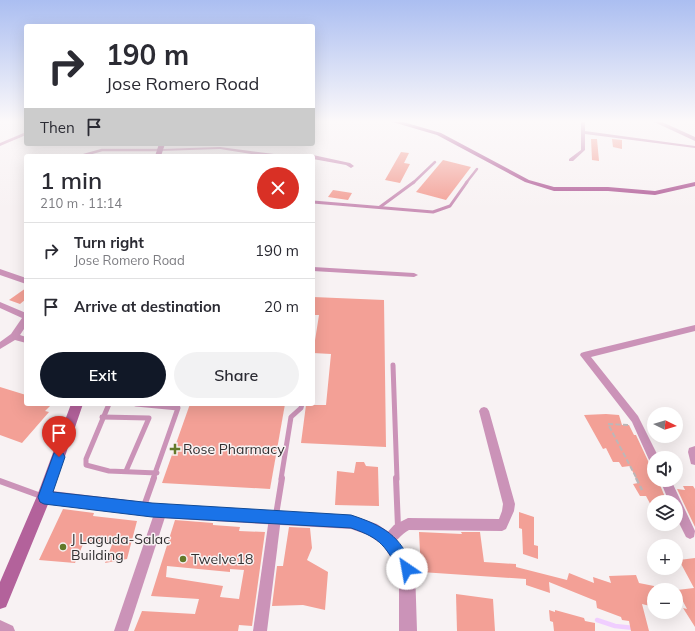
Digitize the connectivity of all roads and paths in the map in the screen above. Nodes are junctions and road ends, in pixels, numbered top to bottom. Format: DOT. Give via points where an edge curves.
graph roads {
  1 [pos="100,150"];
  2 [pos="237,150"];
  3 [pos="470,150"];
  4 [pos="582,150"];
  5 [pos="88,154"];
  6 [pos="260,154"];
  7 [pos="315,157"];
  8 [pos="571,160"];
  9 [pos="435,162"];
  10 [pos="350,166"];
  11 [pos="477,169"];
  12 [pos="695,184"];
  13 [pos="315,202"];
  14 [pos="380,207"];
  15 [pos="315,269"];
  16 [pos="0,272"];
  17 [pos="414,275"];
  18 [pos="24,280"];
  19 [pos="0,305"];
  20 [pos="24,315"];
  21 [pos="24,322"];
  22 [pos="695,328"];
  23 [pos="14,336"];
  24 [pos="24,339"];
  25 [pos="0,346"];
  26 [pos="393,365"];
  27 [pos="76,406"];
  28 [pos="108,406"];
  29 [pos="157,406"];
  30 [pos="302,406"];
  31 [pos="484,411"];
  32 [pos="102,417"];
  33 [pos="638,425"];
  34 [pos="695,450"];
  35 [pos="651,451"];
  36 [pos="695,460"];
  37 [pos="126,471"];
  38 [pos="157,473"];
  39 [pos="0,482"];
  40 [pos="642,490"];
  41 [pos="44,497"];
  42 [pos="143,509"];
  43 [pos="161,511"];
  44 [pos="275,518"];
  45 [pos="683,518"];
  46 [pos="690,533"];
  47 [pos="393,534"];
  48 [pos="0,601"];
  49 [pos="0,627"];
  50 [pos="8,631"];
  51 [pos="121,631"];
  52 [pos="260,631"];
  53 [pos="408,631"];
  1 -- 5 [label="lane"];
  2 -- 6 [label="street"];
  3 -- 12 [label="main road" via="528,181 554,189 608,189 655,193"];
  4 -- 8 [label="street"];
  7 -- 10 [label="street"];
  9 -- 14 [label="lane" via="407,189"];
  11 -- 14 [label="lane" via="450,206 433,212"];
  13 -- 14 [label="lane"];
  15 -- 17 [label="street"];
  16 -- 18 [label="street"];
  19 -- 20 [label="street"];
  21 -- 23 [label="street"];
  22 -- 33 [label="street" via="584,355"];
  23 -- 24 [label="street"];
  23 -- 25 [label="street"];
  26 -- 47 [label="lane"];
  27 -- 41 [label="main road"];
  28 -- 32 [label="lane"];
  29 -- 38 [label="lane" via="178,408"];
  30 -- 44 [label="lane" via="291,417"];
  31 -- 47 [label="street" via="509,504 502,525 408,524"];
  32 -- 37 [label="lane" via="86,465 102,470"];
  32 -- 37 [label="lane" via="149,418"];
  33 -- 35 [label="street"];
  33 -- 40 [label="path" via="608,424"];
  34 -- 36 [label="street"];
  37 -- 38 [label="lane"];
  38 -- 42 [label="lane"];
  39 -- 41 [label="lane"];
  41 -- 42 [label="street"];
  41 -- 48 [label="main road"];
  42 -- 43 [label="street"];
  43 -- 44 [label="street"];
  43 -- 51 [label="street"];
  44 -- 47 [label="street" via="351,522"];
  44 -- 52 [label="street"];
  45 -- 46 [label="street"];
  47 -- 53 [label="street" via="407,569"];
  49 -- 50 [label="street"];
}
